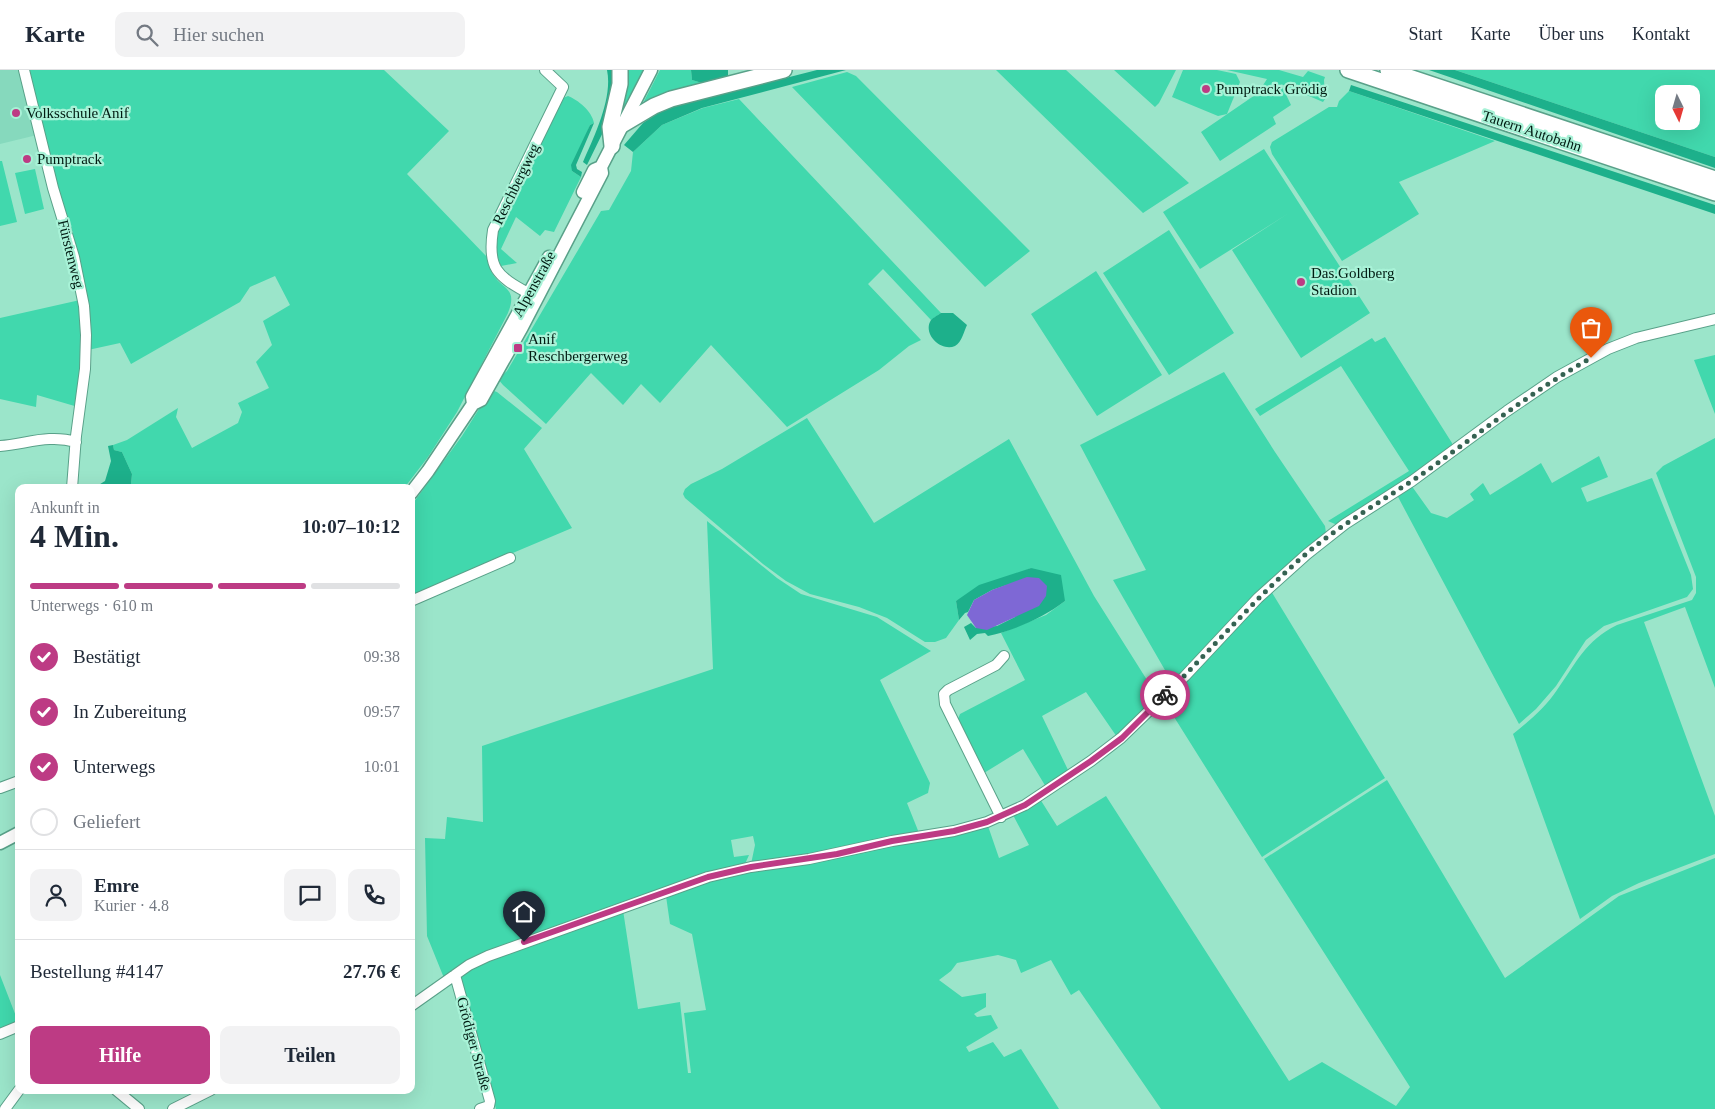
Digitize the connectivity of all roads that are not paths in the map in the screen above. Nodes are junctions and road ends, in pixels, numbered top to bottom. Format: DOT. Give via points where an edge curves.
graph roads {
  1 [pos="24,70"];
  2 [pos="545,70"];
  3 [pos="620,70"];
  4 [pos="651,70"];
  5 [pos="784,70"];
  6 [pos="1348,70"];
  7 [pos="1388,70"];
  8 [pos="622,125"];
  9 [pos="612,146"];
  10 [pos="601,167"];
  11 [pos="1715,179"];
  12 [pos="1715,193"];
  13 [pos="528,293"];
  14 [pos="1715,319"];
  15 [pos="473,404"];
  16 [pos="76,442"];
  17 [pos="0,446"];
  18 [pos="72,484"];
  19 [pos="415,488"];
  20 [pos="510,558"];
  21 [pos="415,598"];
  22 [pos="1004,656"];
  23 [pos="15,782"];
  24 [pos="0,788"];
  25 [pos="1001,816"];
  26 [pos="15,835"];
  27 [pos="0,843"];
  28 [pos="454,974"];
  29 [pos="415,1001"];
  30 [pos="15,1028"];
  31 [pos="0,1034"];
  32 [pos="16,1094"];
  33 [pos="121,1094"];
  34 [pos="202,1094"];
  35 [pos="5,1109"];
  36 [pos="139,1109"];
  37 [pos="173,1109"];
  38 [pos="480,1109"];
  1 -- 16 [label="street, Fürstenweg" via="84,306 85,369"];
  2 -- 13 [label="street, Reschbergweg" via="563,87 493,230 490,248 502,278"];
  3 -- 9 [label="highway" via="610,127"];
  4 -- 8 [label="main road, Alpenstraße"];
  5 -- 8 [label="highway" via="671,99"];
  6 -- 12 [label="highway, Tauern Autobahn"];
  7 -- 11 [label="highway, Tauern Autobahn"];
  8 -- 9 [label="main road, Alpenstraße"];
  9 -- 10 [label="main road, Alpenstraße"];
  10 -- 13 [label="main road, Alpenstraße" via="594,170"];
  10 -- 15 [label="main road, Alpenstraße" via="602,173 518,334 481,400"];
  13 -- 15 [label="main road, Alpenstraße" via="472,397"];
  14 -- 25 [label="street, Grödiger Straße" via="1636,338 1608,349 1557,377 1507,411 1307,554 1258,598 1122,738 1047,790"];
  15 -- 19 [label="main road, Alpenstraße"];
  16 -- 17 [label="street" via="64,438 42,439"];
  16 -- 18 [label="street, Fürstenweg"];
  20 -- 21 [label="street"];
  22 -- 25 [label="street" via="996,665 944,694 945,704"];
  23 -- 24 [label="street"];
  25 -- 28 [label="street, Grödiger Straße" via="954,831 708,877 488,956"];
  26 -- 27 [label="main road"];
  28 -- 29 [label="street, Grödiger Straße"];
  28 -- 38 [label="street, Grödiger Straße" via="490,1101 489,1106"];
  30 -- 31 [label="street"];
  32 -- 35 [label="street"];
  33 -- 36 [label="street"];
  34 -- 37 [label="street"];
}
